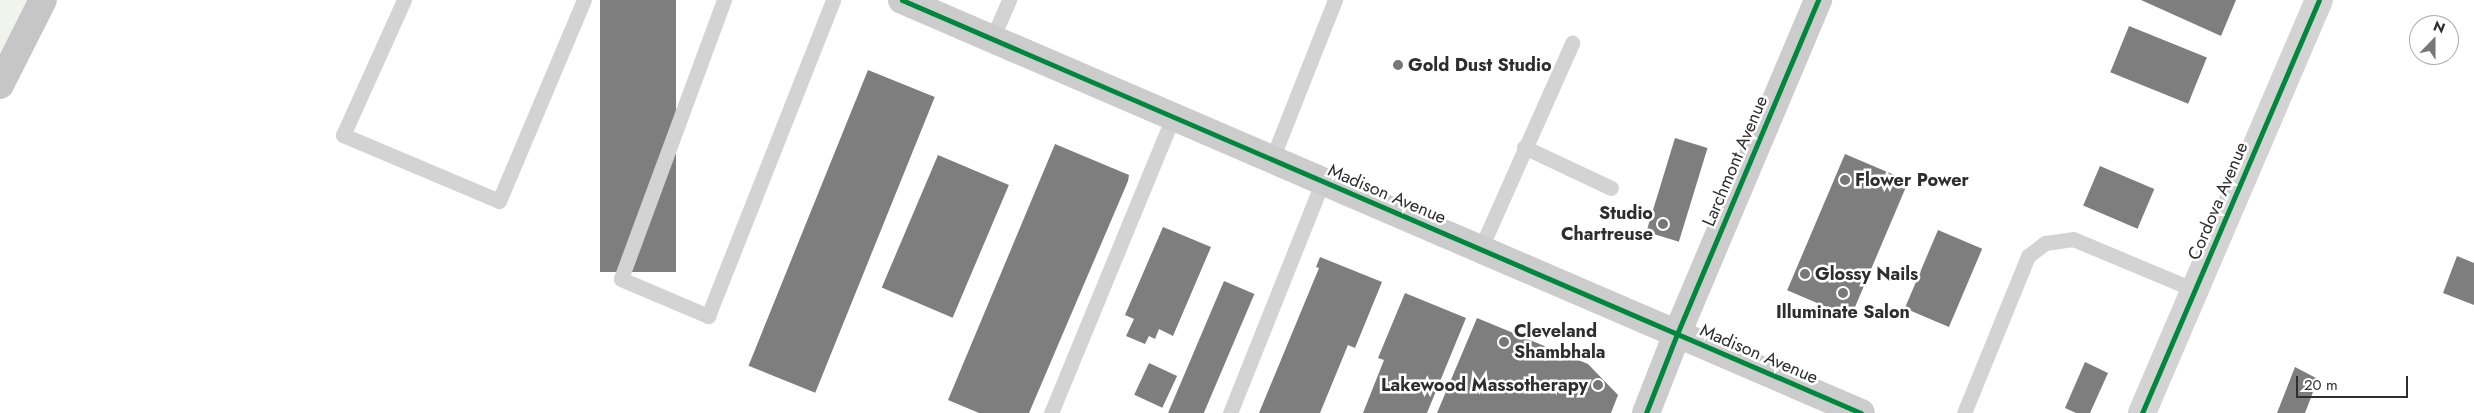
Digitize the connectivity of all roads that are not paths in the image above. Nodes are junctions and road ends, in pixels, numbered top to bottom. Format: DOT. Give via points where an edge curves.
graph roads {
  1 [pos="43,0"];
  2 [pos="404,0"];
  3 [pos="584,0"];
  4 [pos="724,0"];
  5 [pos="833,0"];
  6 [pos="902,0"];
  7 [pos="1009,0"];
  8 [pos="1336,0"];
  9 [pos="1818,0"];
  10 [pos="2319,0"];
  11 [pos="992,39"];
  12 [pos="1572,43"];
  13 [pos="0,86"];
  14 [pos="1173,116"];
  15 [pos="1524,148"];
  16 [pos="1272,159"];
  17 [pos="1322,181"];
  18 [pos="1611,188"];
  19 [pos="1480,250"];
  20 [pos="2194,290"];
  21 [pos="1676,334"];
  22 [pos="1050,413"];
  23 [pos="1230,413"];
  24 [pos="1646,413"];
  25 [pos="1861,413"];
  26 [pos="1964,413"];
  27 [pos="2142,413"];
  1 -- 13 [label="main road"];
  2 -- 3 [label="lane" via="344,136 499,201"];
  4 -- 5 [label="lane" via="620,278 708,316"];
  6 -- 11 [label="main road, Madison Avenue"];
  7 -- 11 [label="lane"];
  8 -- 16 [label="lane"];
  9 -- 21 [label="main road, Larchmont Avenue"];
  10 -- 20 [label="street, Cordova Avenue"];
  11 -- 14 [label="main road, Madison Avenue"];
  12 -- 15 [label="lane"];
  14 -- 16 [label="main road, Madison Avenue"];
  14 -- 22 [label="lane"];
  15 -- 18 [label="lane"];
  15 -- 19 [label="lane"];
  16 -- 17 [label="main road, Madison Avenue"];
  17 -- 19 [label="main road, Madison Avenue"];
  17 -- 23 [label="lane"];
  19 -- 21 [label="main road, Madison Avenue"];
  20 -- 26 [label="lane" via="2072,239 2045,243 2028,256"];
  20 -- 27 [label="street, Cordova Avenue"];
  21 -- 24 [label="main road, Larchmont Avenue"];
  21 -- 25 [label="main road, Madison Avenue"];
}
